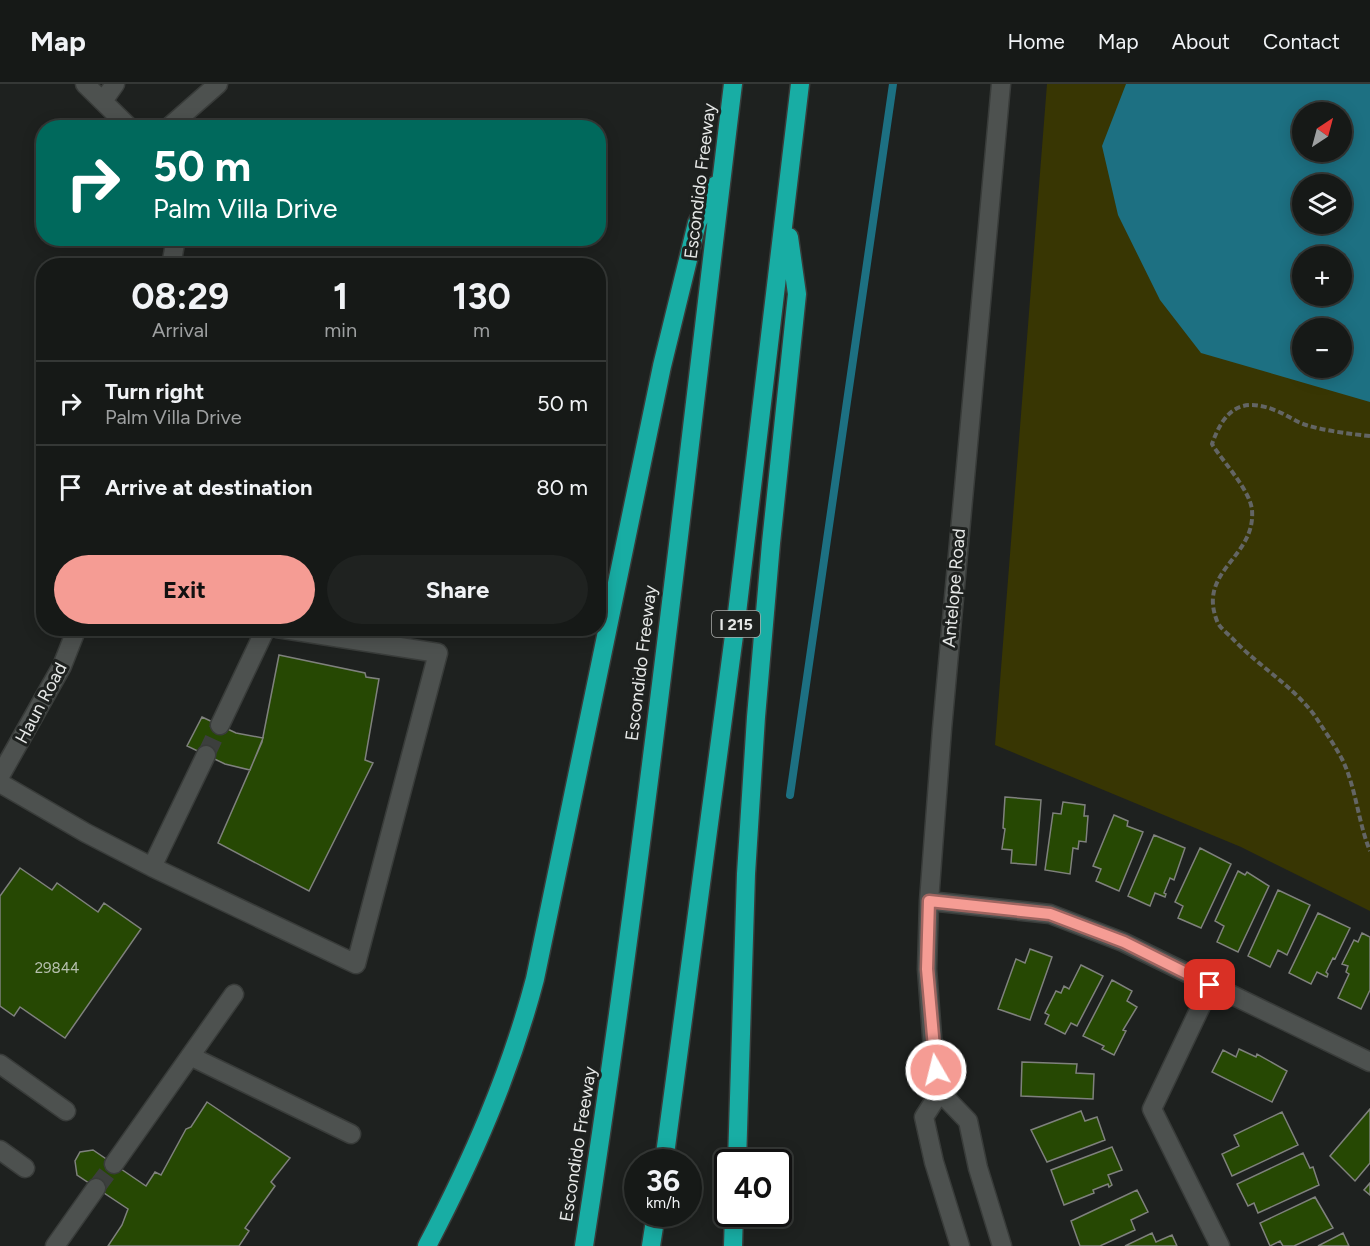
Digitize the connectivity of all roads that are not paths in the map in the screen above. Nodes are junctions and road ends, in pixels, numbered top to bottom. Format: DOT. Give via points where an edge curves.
graph roads {
  1 [pos="85,84"];
  2 [pos="115,84"];
  3 [pos="218,84"];
  4 [pos="223,84"];
  5 [pos="733,84"];
  6 [pos="800,84"];
  7 [pos="1001,84"];
  8 [pos="103,101"];
  9 [pos="122,120"];
  10 [pos="177,120"];
  11 [pos="722,172"];
  12 [pos="786,217"];
  13 [pos="74,636"];
  14 [pos="262,636"];
  15 [pos="329,636"];
  16 [pos="220,725"];
  17 [pos="206,755"];
  18 [pos="0,776"];
  19 [pos="0,783"];
  20 [pos="152,867"];
  21 [pos="929,901"];
  22 [pos="1210,985"];
  23 [pos="234,994"];
  24 [pos="190,1056"];
  25 [pos="1370,1062"];
  26 [pos="0,1064"];
  27 [pos="940,1092"];
  28 [pos="66,1111"];
  29 [pos="351,1134"];
  30 [pos="666,1149"];
  31 [pos="737,1149"];
  32 [pos="0,1150"];
  33 [pos="114,1164"];
  34 [pos="25,1168"];
  35 [pos="96,1188"];
  36 [pos="654,1227"];
  37 [pos="734,1227"];
  38 [pos="55,1246"];
  39 [pos="427,1246"];
  40 [pos="584,1246"];
  41 [pos="651,1246"];
  42 [pos="733,1246"];
  43 [pos="960,1246"];
  44 [pos="1002,1246"];
  45 [pos="1220,1246"];
  1 -- 8 [label="street"];
  2 -- 8 [label="street"];
  3 -- 4 [label="street"];
  3 -- 10 [label="street"];
  5 -- 11 [label="highway, Escondido Freeway"];
  6 -- 12 [label="highway, I 215"];
  7 -- 21 [label="street, Antelope Road" via="966,443"];
  8 -- 9 [label="street"];
  11 -- 39 [label="highway" via="697,223 662,366 535,980 521,1031 471,1158"];
  11 -- 40 [label="highway, Escondido Freeway" via="638,861"];
  12 -- 30 [label="highway, I 215"];
  12 -- 31 [label="highway" via="797,294 756,717 746,874"];
  13 -- 18 [label="street, Haun Road" via="62,666"];
  14 -- 16 [label="street"];
  15 -- 20 [label="street" via="438,653 356,964"];
  17 -- 20 [label="street"];
  19 -- 20 [label="street"];
  21 -- 22 [label="street" via="1050,914 1124,942"];
  21 -- 27 [label="street, Antelope Road" via="927,969"];
  22 -- 25 [label="street"];
  22 -- 45 [label="street" via="1152,1110"];
  23 -- 24 [label="street"];
  24 -- 29 [label="street"];
  24 -- 33 [label="street"];
  26 -- 28 [label="street"];
  27 -- 43 [label="street" via="924,1117"];
  27 -- 44 [label="street" via="968,1121"];
  32 -- 34 [label="street"];
  35 -- 38 [label="street"];
  36 -- 41 [label="highway"];
  37 -- 42 [label="highway"];
}
